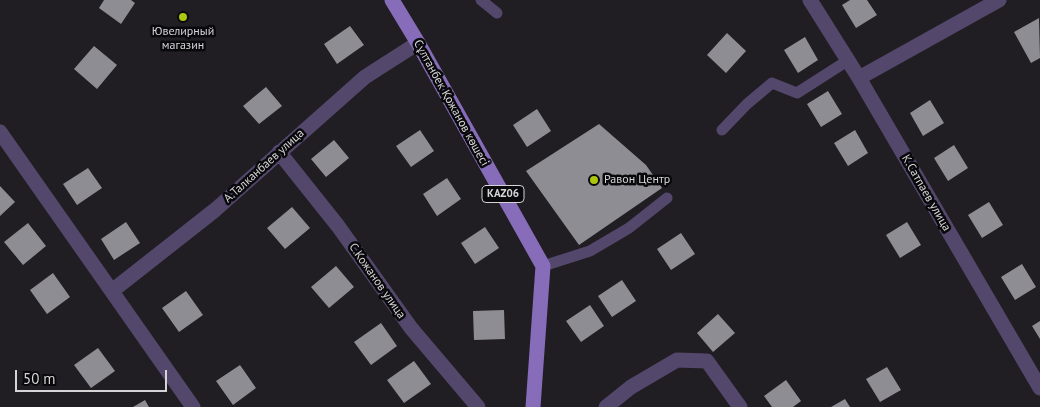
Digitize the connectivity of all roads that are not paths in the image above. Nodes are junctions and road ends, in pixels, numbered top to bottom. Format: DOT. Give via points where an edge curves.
graph roads {
  1 [pos="392,0"];
  2 [pos="481,0"];
  3 [pos="810,0"];
  4 [pos="999,0"];
  5 [pos="497,13"];
  6 [pos="418,43"];
  7 [pos="847,61"];
  8 [pos="859,78"];
  9 [pos="722,130"];
  10 [pos="0,132"];
  11 [pos="280,152"];
  12 [pos="667,198"];
  13 [pos="543,266"];
  14 [pos="112,291"];
  15 [pos="1040,388"];
  16 [pos="193,407"];
  17 [pos="478,407"];
  18 [pos="533,407"];
  19 [pos="606,407"];
  20 [pos="740,407"];
  1 -- 6 [label="main road, Сұлтанбек Қожанов көшесі / KАZ06"];
  2 -- 5 [label="lane"];
  3 -- 7 [label="street, К.Сатпаев улица"];
  4 -- 8 [label="street"];
  6 -- 11 [label="street, А.Талканбаев улица" via="364,77"];
  6 -- 13 [label="main road, Сұлтанбек Қожанов көшесі / KАZ06"];
  7 -- 8 [label="street, К.Сатпаев улица"];
  7 -- 9 [label="lane" via="797,93 772,83"];
  8 -- 15 [label="street, К.Сатпаев улица"];
  10 -- 14 [label="street"];
  11 -- 14 [label="street, А.Талканбаев улица" via="215,210"];
  11 -- 17 [label="street, С.Кожанов улица" via="411,328"];
  12 -- 13 [label="lane" via="629,228 590,251"];
  13 -- 18 [label="main road"];
  14 -- 16 [label="street"];
  19 -- 20 [label="street" via="631,387 677,360 707,361"];
}
